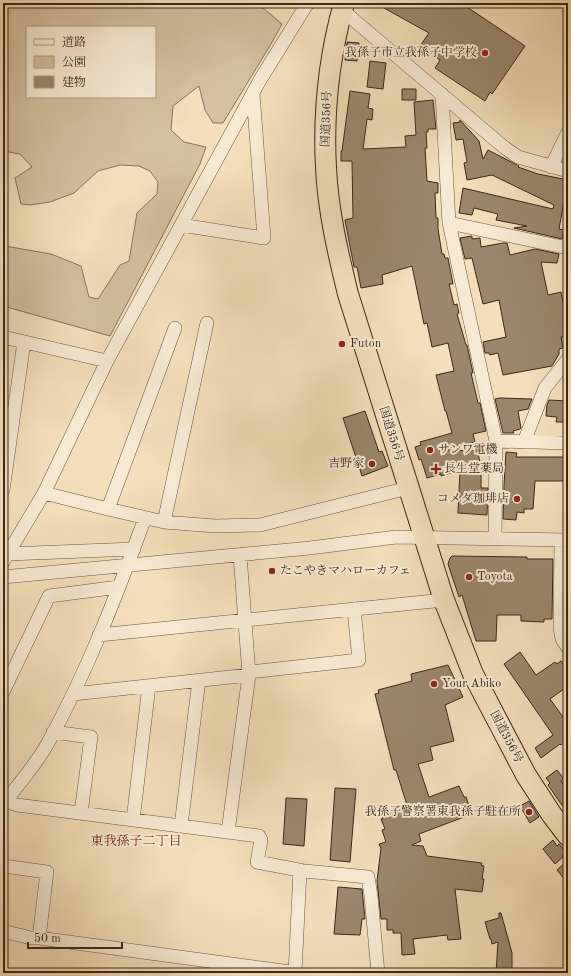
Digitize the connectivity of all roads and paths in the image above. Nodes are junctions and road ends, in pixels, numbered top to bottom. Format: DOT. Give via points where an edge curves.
graph roads {
  1 [pos="309,3"];
  2 [pos="343,6"];
  3 [pos="253,93"];
  4 [pos="442,94"];
  5 [pos="568,132"];
  6 [pos="551,167"];
  7 [pos="568,171"];
  8 [pos="449,223"];
  9 [pos="181,225"];
  10 [pos="568,248"];
  11 [pos="207,323"];
  12 [pos="175,328"];
  13 [pos="3,337"];
  14 [pos="24,342"];
  15 [pos="568,359"];
  16 [pos="107,361"];
  17 [pos="496,440"];
  18 [pos="524,442"];
  19 [pos="568,443"];
  20 [pos="408,488"];
  21 [pos="3,490"];
  22 [pos="44,493"];
  23 [pos="108,509"];
  24 [pos="145,518"];
  25 [pos="164,522"];
  26 [pos="425,537"];
  27 [pos="495,538"];
  28 [pos="565,540"];
  29 [pos="134,548"];
  30 [pos="240,554"];
  31 [pos="5,559"];
  32 [pos="127,566"];
  33 [pos="3,577"];
  34 [pos="119,587"];
  35 [pos="444,600"];
  36 [pos="354,609"];
  37 [pos="245,620"];
  38 [pos="99,635"];
  39 [pos="566,642"];
  40 [pos="249,673"];
  41 [pos="198,680"];
  42 [pos="150,686"];
  43 [pos="3,692"];
  44 [pos="73,694"];
  45 [pos="53,732"];
  46 [pos="4,802"];
  47 [pos="81,814"];
  48 [pos="133,820"];
  49 [pos="181,826"];
  50 [pos="228,832"];
  51 [pos="568,836"];
  52 [pos="3,866"];
  53 [pos="300,870"];
  54 [pos="3,931"];
  55 [pos="39,938"];
  56 [pos="295,973"];
  57 [pos="298,973"];
  58 [pos="378,973"];
  1 -- 3 [label="street" via="306,4"];
  2 -- 4 [label="street"];
  2 -- 20 [label="highway, 国道356号" via="334,43 326,114 326,168 330,209 348,294"];
  3 -- 9 [label="street"];
  3 -- 9 [label="street" via="264,238"];
  4 -- 6 [label="street" via="518,157"];
  4 -- 8 [label="street"];
  5 -- 6 [label="street"];
  6 -- 7 [label="street"];
  8 -- 10 [label="street"];
  8 -- 17 [label="street"];
  9 -- 16 [label="street"];
  11 -- 25 [label="street"];
  12 -- 23 [label="street"];
  13 -- 14 [label="street"];
  14 -- 16 [label="street"];
  14 -- 21 [label="street"];
  15 -- 18 [label="street" via="545,388"];
  16 -- 22 [label="street"];
  17 -- 18 [label="street"];
  17 -- 27 [label="street"];
  18 -- 19 [label="street"];
  20 -- 25 [label="street" via="260,525 215,526"];
  20 -- 26 [label="highway, 国道356号"];
  22 -- 23 [label="street"];
  22 -- 31 [label="street"];
  23 -- 24 [label="street"];
  24 -- 25 [label="street"];
  24 -- 29 [label="street"];
  26 -- 27 [label="street"];
  26 -- 30 [label="street" via="396,537"];
  26 -- 35 [label="highway, 国道356号"];
  27 -- 28 [label="street"];
  28 -- 39 [label="street" via="560,627"];
  29 -- 31 [label="street"];
  29 -- 32 [label="street"];
  30 -- 32 [label="street"];
  30 -- 37 [label="street"];
  32 -- 33 [label="street"];
  32 -- 34 [label="street"];
  34 -- 38 [label="street"];
  34 -- 43 [label="street" via="49,596"];
  35 -- 36 [label="street"];
  35 -- 51 [label="highway, 国道356号" via="473,674 506,738 526,775"];
  36 -- 37 [label="street"];
  36 -- 40 [label="street" via="359,660"];
  37 -- 38 [label="street"];
  37 -- 40 [label="street"];
  38 -- 44 [label="street"];
  40 -- 41 [label="street"];
  40 -- 50 [label="street"];
  41 -- 42 [label="street"];
  41 -- 49 [label="street"];
  42 -- 44 [label="street"];
  42 -- 48 [label="street"];
  44 -- 45 [label="street"];
  45 -- 46 [label="street" via="40,756"];
  45 -- 47 [label="street" via="91,737"];
  46 -- 47 [label="street"];
  47 -- 48 [label="street"];
  48 -- 49 [label="street"];
  49 -- 50 [label="street"];
  50 -- 53 [label="street" via="259,836 261,840 257,862"];
  52 -- 55 [label="street" via="47,872"];
  53 -- 56 [label="street"];
  53 -- 58 [label="street" via="368,877"];
  54 -- 55 [label="street"];
  55 -- 56 [label="street"];
  56 -- 57 [label="street"];
}
